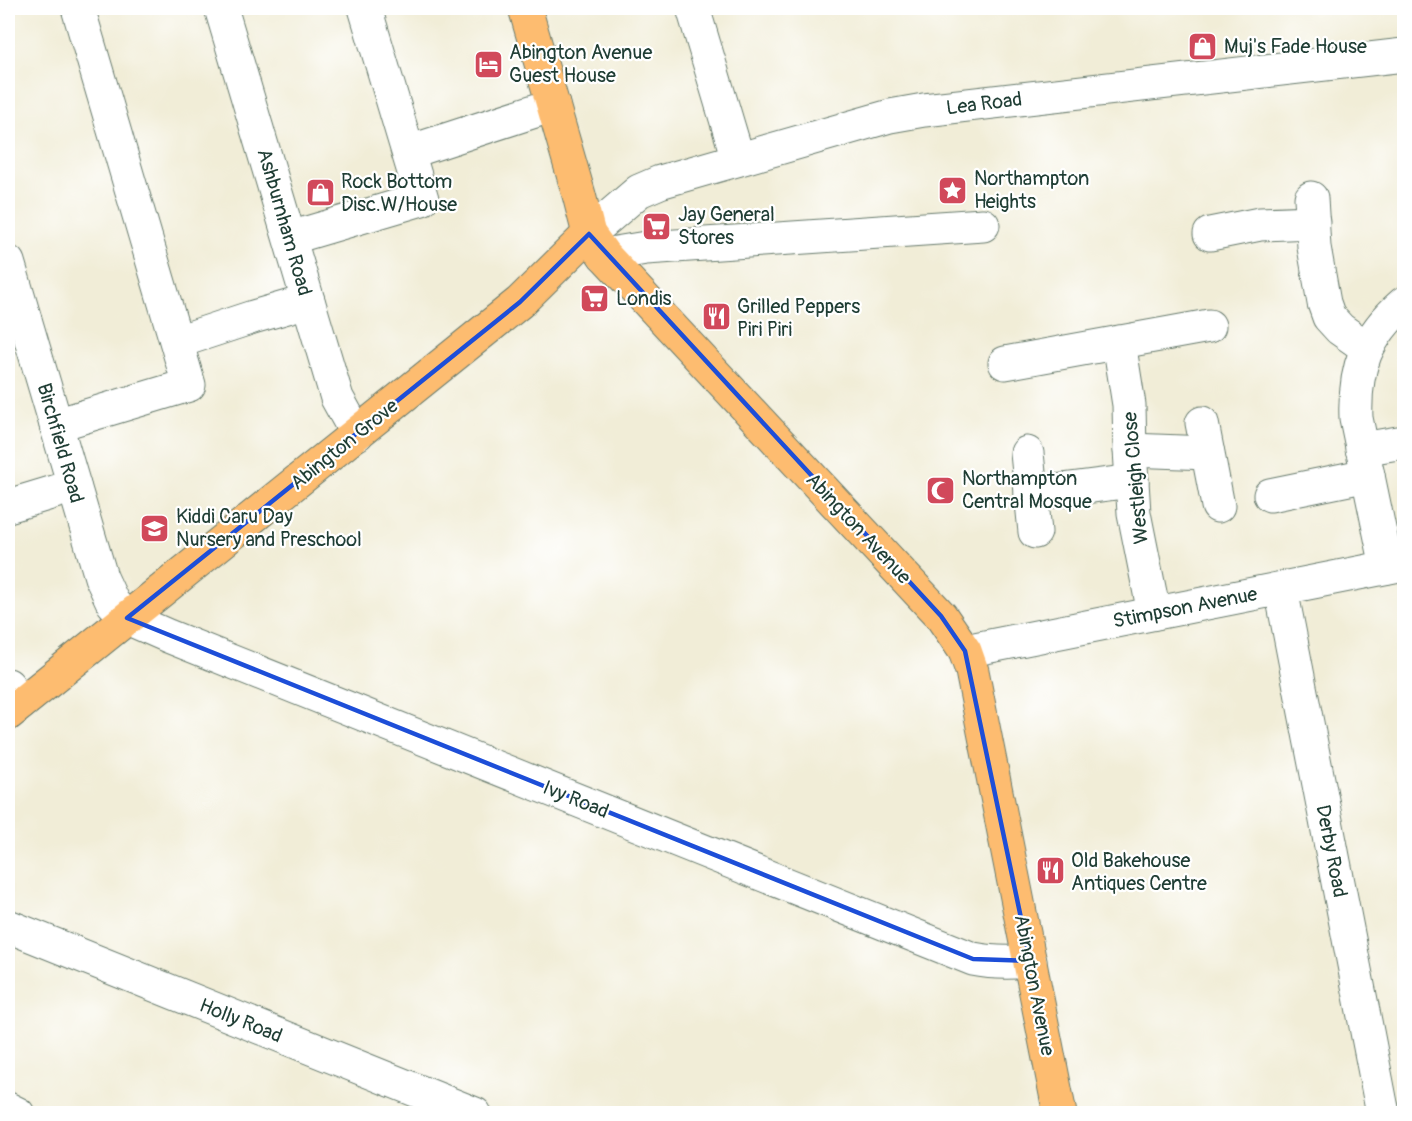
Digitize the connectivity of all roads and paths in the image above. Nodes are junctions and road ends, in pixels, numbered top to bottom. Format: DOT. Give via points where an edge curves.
graph roads {
  1 [pos="78,8"];
  2 [pos="221,8"];
  3 [pos="365,8"];
  4 [pos="525,8"];
  5 [pos="693,8"];
  6 [pos="1404,55"];
  7 [pos="553,105"];
  8 [pos="409,152"];
  9 [pos="738,159"];
  10 [pos="983,225"];
  11 [pos="1210,234"];
  12 [pos="290,238"];
  13 [pos="597,244"];
  14 [pos="8,262"];
  15 [pos="308,301"];
  16 [pos="1404,303"];
  17 [pos="1209,326"];
  18 [pos="177,342"];
  19 [pos="1119,342"];
  20 [pos="1367,348"];
  21 [pos="1005,363"];
  22 [pos="56,425"];
  23 [pos="357,434"];
  24 [pos="1404,442"];
  25 [pos="1027,453"];
  26 [pos="1365,462"];
  27 [pos="1131,466"];
  28 [pos="74,486"];
  29 [pos="1031,494"];
  30 [pos="1270,495"];
  31 [pos="8,506"];
  32 [pos="1218,506"];
  33 [pos="1035,532"];
  34 [pos="1396,566"];
  35 [pos="1281,589"];
  36 [pos="1154,613"];
  37 [pos="127,618"];
  38 [pos="965,651"];
  39 [pos="12,701"];
  40 [pos="8,926"];
  41 [pos="1030,962"];
  42 [pos="8,1109"];
  43 [pos="18,1113"];
  44 [pos="475,1113"];
  45 [pos="1060,1113"];
  46 [pos="1383,1113"];
  1 -- 18 [label="street"];
  2 -- 12 [label="street, Ashburnham Road"];
  3 -- 8 [label="street"];
  4 -- 7 [label="main road, Abington Avenue"];
  5 -- 9 [label="street"];
  6 -- 9 [label="street, Lea Road" via="924,110"];
  7 -- 8 [label="street"];
  7 -- 13 [label="main road, Abington Avenue"];
  8 -- 12 [label="street" via="422,199"];
  9 -- 13 [label="street, Lea Road" via="672,177 639,191"];
  10 -- 13 [label="street" via="646,248"];
  11 -- 20 [label="street" via="1274,223 1312,210 1314,247 1329,317"];
  12 -- 15 [label="street, Ashburnham Road"];
  13 -- 23 [label="main road, Abington Grove"];
  13 -- 38 [label="main road, Abington Avenue" via="941,616"];
  14 -- 22 [label="street, Birchfield Road"];
  15 -- 18 [label="street"];
  15 -- 23 [label="street, Ashburnham Road" via="337,398"];
  16 -- 20 [label="street"];
  17 -- 19 [label="street"];
  18 -- 22 [label="street" via="189,385"];
  19 -- 21 [label="street"];
  19 -- 27 [label="street, Westleigh Close" via="1129,405"];
  20 -- 26 [label="street" via="1355,396"];
  22 -- 28 [label="street, Birchfield Road"];
  23 -- 37 [label="main road, Abington Grove"];
  24 -- 26 [label="street"];
  25 -- 29 [label="street"];
  26 -- 30 [label="street"];
  26 -- 34 [label="street"];
  27 -- 29 [label="street"];
  27 -- 32 [label="street" via="1205,438"];
  27 -- 36 [label="street, Westleigh Close" via="1134,513"];
  28 -- 31 [label="street"];
  28 -- 37 [label="street, Birchfield Road" via="101,577 113,603"];
  29 -- 33 [label="street"];
  34 -- 35 [label="street, Stimpson Avenue"];
  35 -- 36 [label="street, Stimpson Avenue"];
  35 -- 46 [label="street, Derby Road"];
  36 -- 38 [label="street, Stimpson Avenue"];
  37 -- 39 [label="main road, Abington Grove"];
  37 -- 41 [label="street, Ivy Road" via="974,959"];
  38 -- 41 [label="main road, Abington Avenue"];
  40 -- 44 [label="street, Holly Road"];
  41 -- 45 [label="main road, Abington Avenue"];
  42 -- 43 [label="street"];
}
